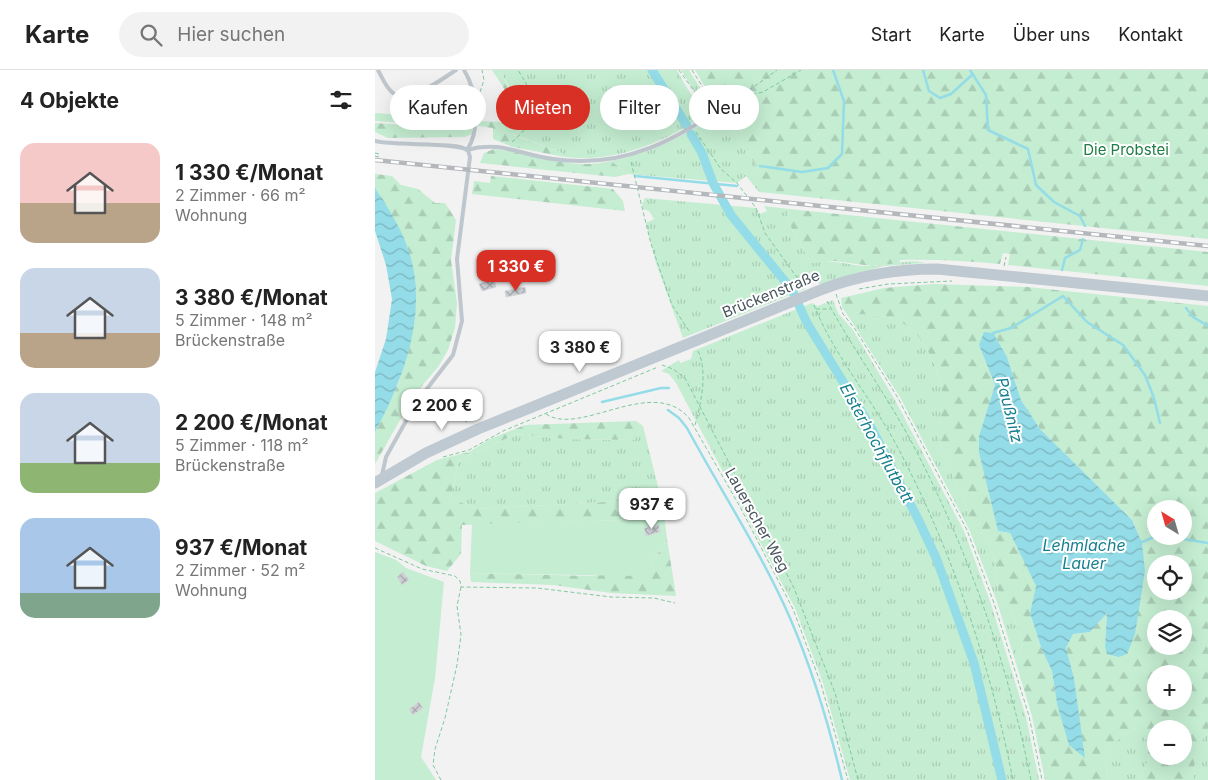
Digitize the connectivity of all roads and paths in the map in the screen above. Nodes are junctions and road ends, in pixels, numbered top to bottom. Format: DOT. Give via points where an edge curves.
graph roads {
  1 [pos="378,70"];
  2 [pos="456,70"];
  3 [pos="464,70"];
  4 [pos="482,70"];
  5 [pos="518,70"];
  6 [pos="679,70"];
  7 [pos="692,70"];
  8 [pos="777,70"];
  9 [pos="801,70"];
  10 [pos="472,85"];
  11 [pos="482,85"];
  12 [pos="701,85"];
  13 [pos="756,85"];
  14 [pos="689,86"];
  15 [pos="759,93"];
  16 [pos="689,129"];
  17 [pos="474,130"];
  18 [pos="695,130"];
  19 [pos="375,141"];
  20 [pos="505,148"];
  21 [pos="467,150"];
  22 [pos="375,153"];
  23 [pos="631,154"];
  24 [pos="375,156"];
  25 [pos="1006,256"];
  26 [pos="1005,263"];
  27 [pos="954,281"];
  28 [pos="803,286"];
  29 [pos="850,290"];
  30 [pos="843,292"];
  31 [pos="1208,296"];
  32 [pos="827,301"];
  33 [pos="813,304"];
  34 [pos="816,309"];
  35 [pos="831,309"];
  36 [pos="691,334"];
  37 [pos="697,349"];
  38 [pos="669,361"];
  39 [pos="662,365"];
  40 [pos="700,409"];
  41 [pos="546,414"];
  42 [pos="695,426"];
  43 [pos="437,459"];
  44 [pos="378,481"];
  45 [pos="375,548"];
  46 [pos="461,586"];
  47 [pos="675,603"];
  48 [pos="441,780"];
  49 [pos="848,780"];
  50 [pos="858,780"];
  51 [pos="1013,780"];
  52 [pos="1031,780"];
  53 [pos="1042,780"];
  1 -- 2 [label="lane" via="391,92 409,98"];
  3 -- 10 [label="lane"];
  4 -- 11 [label="path"];
  5 -- 20 [label="path" via="532,96 534,108 527,129"];
  6 -- 14 [label="path"];
  7 -- 12 [label="path"];
  8 -- 13 [label="path"];
  9 -- 15 [label="path"];
  16 -- 23 [label="lane" via="662,144"];
  17 -- 21 [label="lane" via="474,140"];
  18 -- 28 [label="path" via="721,169 737,183 756,208 765,233"];
  19 -- 21 [label="lane" via="461,146"];
  20 -- 21 [label="lane" via="483,145"];
  20 -- 23 [label="lane" via="553,159 603,160"];
  21 -- 44 [label="lane" via="470,157 457,259 462,321 453,355 416,404 386,456"];
  22 -- 24 [label="path" via="380,154"];
  23 -- 36 [label="path" via="651,244 672,305"];
  25 -- 26 [label="path"];
  27 -- 29 [label="path" via="889,284"];
  30 -- 53 [label="path" via="836,294 843,314 903,406 967,530 1027,708"];
  31 -- 44 [label="main road, Brückenstraße" via="937,269 868,275 823,289 478,429 426,453"];
  32 -- 35 [label="path"];
  33 -- 34 [label="path"];
  34 -- 35 [label="path"];
  34 -- 51 [label="path" via="897,446 939,536 985,659"];
  35 -- 52 [label="path" via="899,420 957,535 983,600 1005,670"];
  37 -- 40 [label="path" via="701,356"];
  38 -- 39 [label="path"];
  39 -- 40 [label="path" via="685,378"];
  39 -- 41 [label="path"];
  40 -- 42 [label="path"];
  40 -- 50 [label="path" via="794,588 835,692"];
  41 -- 42 [label="path, Lauerscher Weg" via="551,418 574,418 662,402 684,411"];
  41 -- 43 [label="path" via="503,431 469,450"];
  42 -- 49 [label="path, Lauerscher Weg" via="793,609 821,684"];
  45 -- 46 [label="path" via="422,569 455,576"];
  46 -- 47 [label="path" via="537,588 611,597 654,598"];
  46 -- 48 [label="path" via="457,606 461,635 457,665 433,766"];
}
